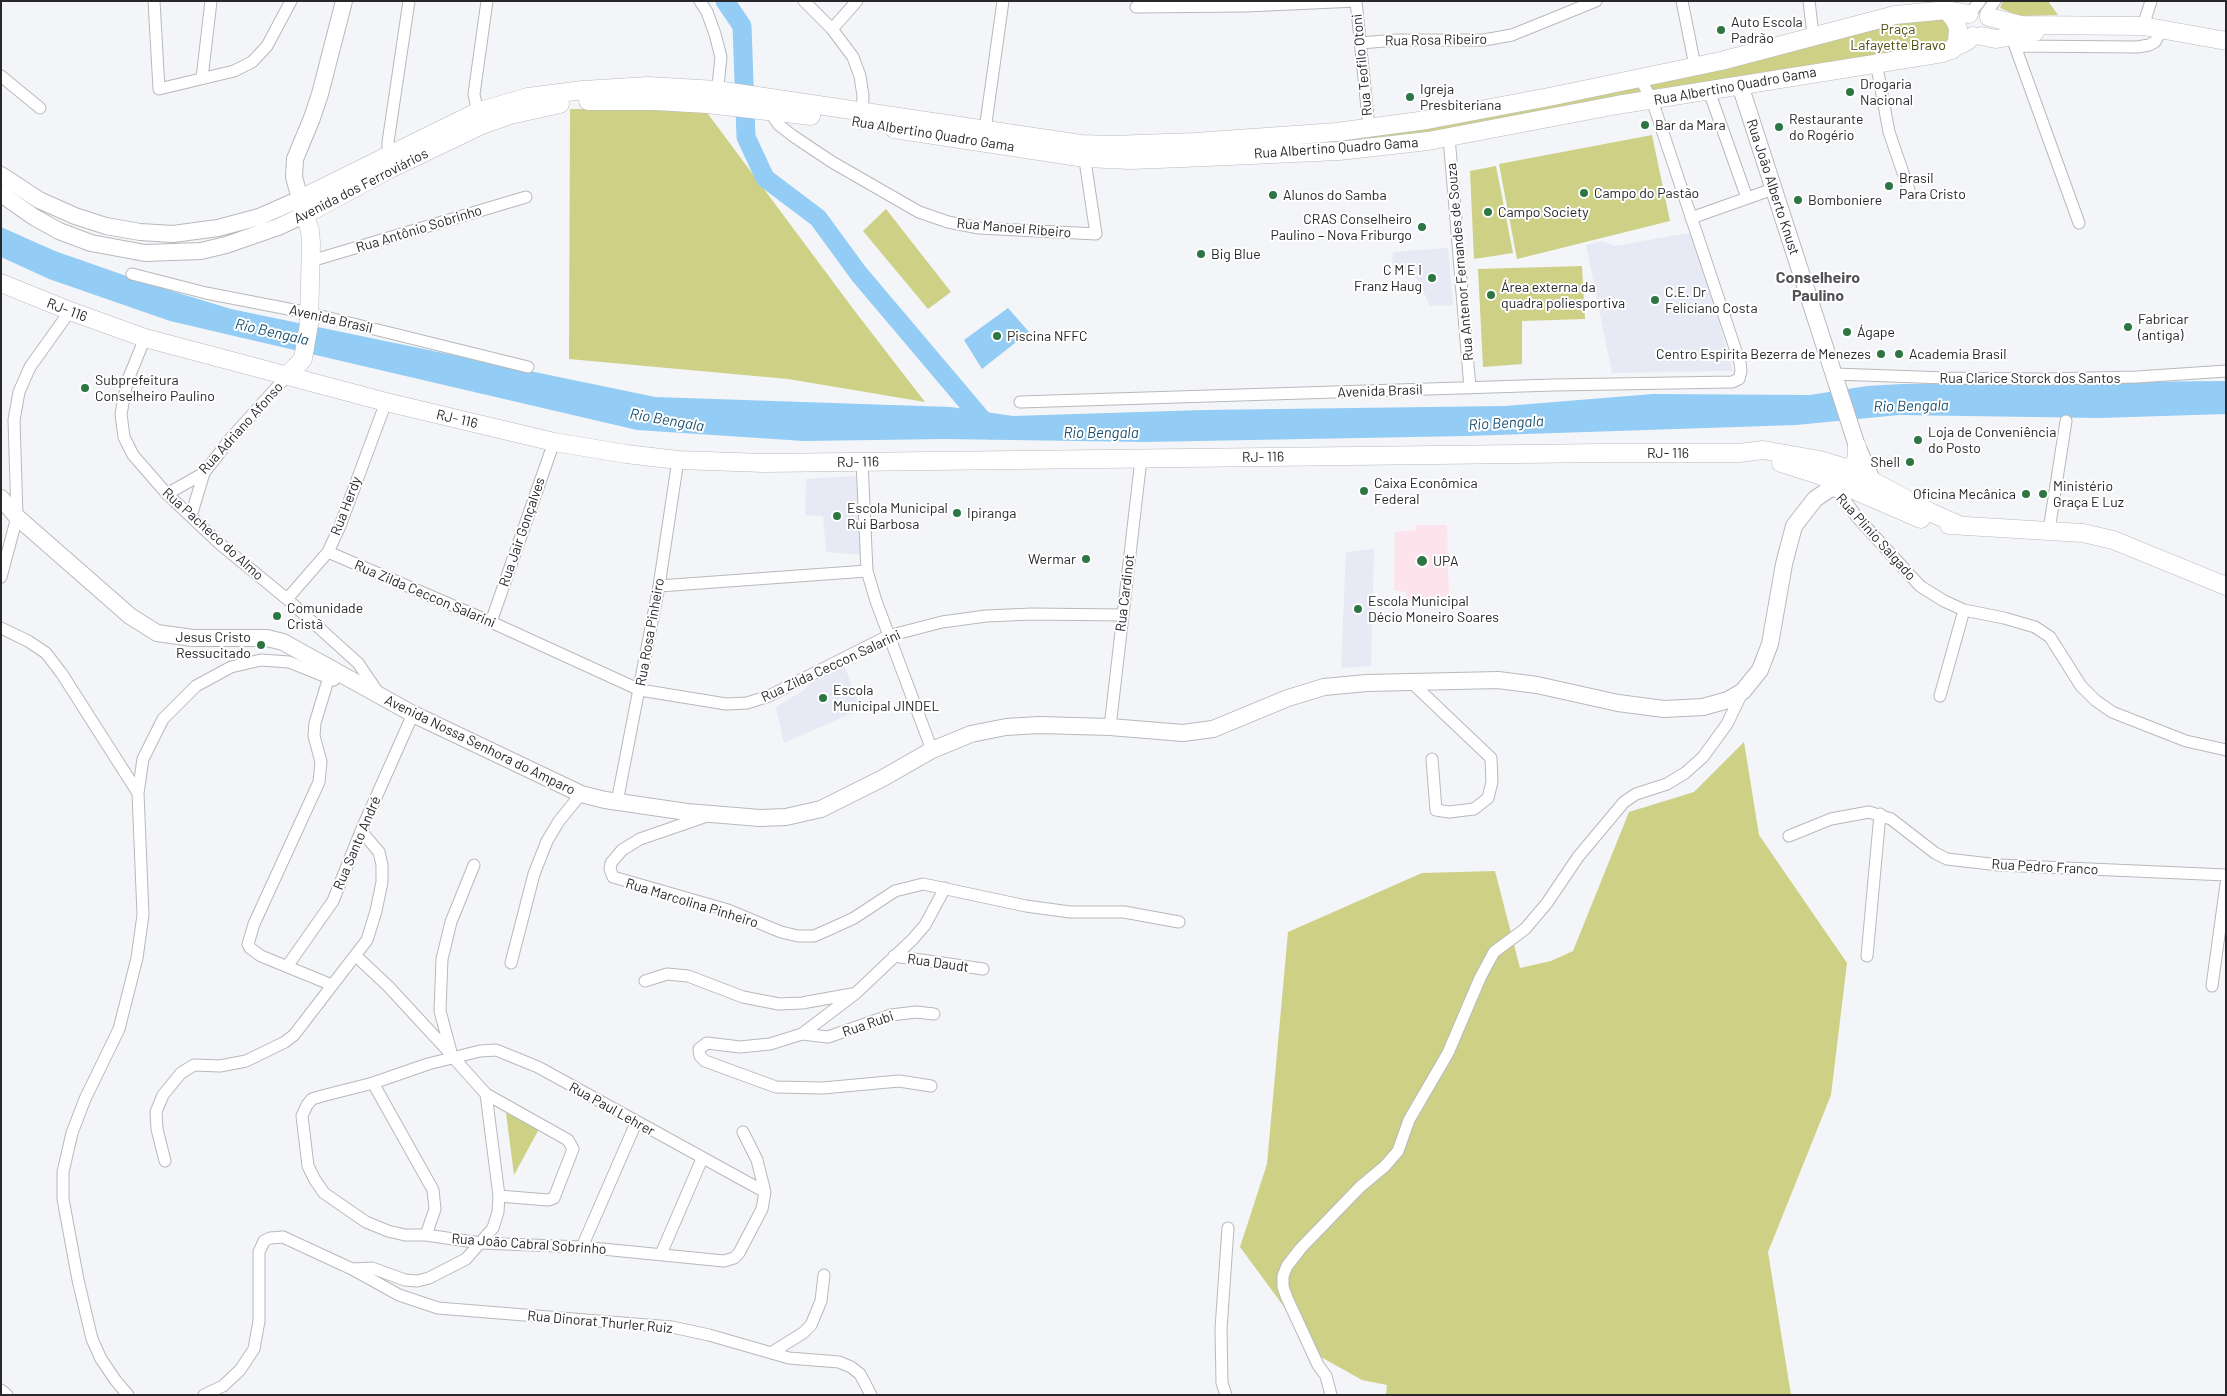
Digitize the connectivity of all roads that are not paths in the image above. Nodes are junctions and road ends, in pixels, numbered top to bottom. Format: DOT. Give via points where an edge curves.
graph roads {
  1 [pos="154,1"];
  2 [pos="211,1"];
  3 [pos="291,1"];
  4 [pos="344,1"];
  5 [pos="409,1"];
  6 [pos="487,1"];
  7 [pos="700,1"];
  8 [pos="804,1"];
  9 [pos="857,1"];
  10 [pos="1003,1"];
  11 [pos="1356,1"];
  12 [pos="1596,1"];
  13 [pos="1682,1"];
  14 [pos="1809,1"];
  15 [pos="2151,1"];
  16 [pos="1136,7"];
  17 [pos="1568,7"];
  18 [pos="1947,10"];
  19 [pos="1982,10"];
  20 [pos="2143,26"];
  21 [pos="2060,27"];
  22 [pos="832,29"];
  23 [pos="2162,29"];
  24 [pos="1813,36"];
  25 [pos="1977,36"];
  26 [pos="2226,41"];
  27 [pos="2013,42"];
  28 [pos="1360,43"];
  29 [pos="1952,50"];
  30 [pos="1876,62"];
  31 [pos="1695,66"];
  32 [pos="1,76"];
  33 [pos="1639,77"];
  34 [pos="202,78"];
  35 [pos="1740,86"];
  36 [pos="1709,91"];
  37 [pos="723,98"];
  38 [pos="1652,100"];
  39 [pos="758,103"];
  40 [pos="40,108"];
  41 [pos="480,118"];
  42 [pos="862,118"];
  43 [pos="1369,128"];
  44 [pos="985,130"];
  45 [pos="1337,132"];
  46 [pos="1449,137"];
  47 [pos="1083,151"];
  48 [pos="1339,151"];
  49 [pos="388,163"];
  50 [pos="4,183"];
  51 [pos="1773,189"];
  52 [pos="1909,190"];
  53 [pos="526,197"];
  54 [pos="1747,198"];
  55 [pos="303,207"];
  56 [pos="1691,218"];
  57 [pos="2079,222"];
  58 [pos="311,261"];
  59 [pos="132,274"];
  60 [pos="1,283"];
  61 [pos="70,311"];
  62 [pos="309,319"];
  63 [pos="145,338"];
  64 [pos="528,368"];
  65 [pos="2226,371"];
  66 [pos="287,376"];
  67 [pos="1836,379"];
  68 [pos="1470,388"];
  69 [pos="386,402"];
  70 [pos="1020,402"];
  71 [pos="2066,421"];
  72 [pos="1856,441"];
  73 [pos="554,442"];
  74 [pos="1141,459"];
  75 [pos="678,460"];
  76 [pos="862,462"];
  77 [pos="1819,468"];
  78 [pos="1850,469"];
  79 [pos="204,473"];
  80 [pos="1872,480"];
  81 [pos="1834,487"];
  82 [pos="167,494"];
  83 [pos="1,498"];
  84 [pos="1894,507"];
  85 [pos="191,516"];
  86 [pos="17,517"];
  87 [pos="1960,525"];
  88 [pos="2049,530"];
  89 [pos="328,552"];
  90 [pos="867,570"];
  91 [pos="1,577"];
  92 [pos="659,586"];
  93 [pos="2226,586"];
  94 [pos="287,599"];
  95 [pos="1964,610"];
  96 [pos="1122,615"];
  97 [pos="490,622"];
  98 [pos="1,628"];
  99 [pos="888,636"];
  100 [pos="329,678"];
  101 [pos="1412,682"];
  102 [pos="640,690"];
  103 [pos="1744,691"];
  104 [pos="1940,696"];
  105 [pos="381,698"];
  106 [pos="414,714"];
  107 [pos="1110,727"];
  108 [pos="932,750"];
  109 [pos="2226,750"];
  110 [pos="1432,759"];
  111 [pos="138,793"];
  112 [pos="581,794"];
  113 [pos="618,802"];
  114 [pos="1880,814"];
  115 [pos="711,815"];
  116 [pos="361,831"];
  117 [pos="1789,836"];
  118 [pos="474,865"];
  119 [pos="2226,875"];
  120 [pos="2226,884"];
  121 [pos="945,888"];
  122 [pos="1179,922"];
  123 [pos="356,956"];
  124 [pos="894,956"];
  125 [pos="1867,956"];
  126 [pos="511,963"];
  127 [pos="288,965"];
  128 [pos="984,969"];
  129 [pos="644,981"];
  130 [pos="332,985"];
  131 [pos="2212,986"];
  132 [pos="856,994"];
  133 [pos="934,1014"];
  134 [pos="802,1034"];
  135 [pos="453,1057"];
  136 [pos="372,1083"];
  137 [pos="931,1086"];
  138 [pos="486,1094"];
  139 [pos="636,1123"];
  140 [pos="743,1132"];
  141 [pos="702,1159"];
  142 [pos="165,1161"];
  143 [pos="764,1192"];
  144 [pos="499,1196"];
  145 [pos="1228,1228"];
  146 [pos="426,1235"];
  147 [pos="481,1243"];
  148 [pos="582,1247"];
  149 [pos="661,1254"];
  150 [pos="352,1269"];
  151 [pos="824,1275"];
  152 [pos="771,1353"];
  153 [pos="1,1390"];
  154 [pos="7,1395"];
  155 [pos="128,1395"];
  156 [pos="204,1395"];
  157 [pos="871,1395"];
  158 [pos="1226,1395"];
  159 [pos="1331,1395"];
  1 -- 34 [label="street" via="159,89"];
  2 -- 34 [label="street"];
  3 -- 34 [label="street" via="267,46 252,62 234,71"];
  4 -- 55 [label="street" via="320,94 294,159 294,177"];
  5 -- 49 [label="street"];
  6 -- 41 [label="street" via="474,94"];
  7 -- 37 [label="street" via="716,34"];
  8 -- 22 [label="street"];
  9 -- 22 [label="street"];
  10 -- 44 [label="street"];
  11 -- 16 [label="street"];
  11 -- 28 [label="street, Rua Teofilo Otoni"];
  12 -- 17 [label="street, Rua Rosa Ribeiro"];
  13 -- 31 [label="street"];
  14 -- 24 [label="street"];
  15 -- 20 [label="street"];
  17 -- 28 [label="street, Rua Rosa Ribeiro" via="1512,35 1484,40"];
  18 -- 19 [label="main road, Rua Albertino Quadro Gama"];
  18 -- 24 [label="main road, Rua Albertino Quadro Gama" via="1895,15"];
  18 -- 29 [label="main road" via="1958,29 1957,42"];
  19 -- 21 [label="main road, Rua Albertino Quadro Gama" via="2021,26"];
  19 -- 25 [label="main road" via="1965,26"];
  20 -- 21 [label="main road"];
  20 -- 23 [label="main road"];
  21 -- 27 [label="main road"];
  22 -- 42 [label="street" via="853,57 860,76"];
  23 -- 26 [label="main road"];
  23 -- 27 [label="street" via="2155,42 2136,47"];
  24 -- 31 [label="main road, Rua Albertino Quadro Gama"];
  25 -- 27 [label="main road"];
  25 -- 29 [label="main road, Rua Albertino Quadro Gama"];
  27 -- 57 [label="street"];
  28 -- 43 [label="street, Rua Teofilo Otoni"];
  29 -- 30 [label="main road, Rua Albertino Quadro Gama"];
  30 -- 35 [label="main road, Rua Albertino Quadro Gama"];
  30 -- 52 [label="street" via="1889,132"];
  31 -- 33 [label="main road, Rua Albertino Quadro Gama"];
  32 -- 40 [label="street"];
  33 -- 38 [label="street"];
  33 -- 43 [label="main road, Rua Albertino Quadro Gama" via="1482,110"];
  35 -- 36 [label="main road, Rua Albertino Quadro Gama"];
  35 -- 51 [label="street, Rua João Alberto Knust"];
  36 -- 38 [label="main road, Rua Albertino Quadro Gama"];
  36 -- 54 [label="street"];
  37 -- 39 [label="main road, Rua Albertino Quadro Gama"];
  37 -- 41 [label="main road, Rua Albertino Quadro Gama" via="648,86 583,90 528,97"];
  38 -- 46 [label="main road, Rua Albertino Quadro Gama"];
  38 -- 56 [label="street"];
  39 -- 42 [label="main road, Rua Albertino Quadro Gama"];
  39 -- 47 [label="street, Rua Manoel Ribeiro" via="793,136 920,212 979,228 1096,234"];
  41 -- 49 [label="main road, Avenida dos Ferroviários"];
  42 -- 44 [label="main road, Rua Albertino Quadro Gama"];
  42 -- 47 [label="main road, Rua Albertino Quadro Gama"];
  43 -- 45 [label="main road, Rua Albertino Quadro Gama"];
  44 -- 47 [label="main road, Rua Albertino Quadro Gama"];
  45 -- 47 [label="main road, Rua Albertino Quadro Gama" via="1110,145"];
  45 -- 48 [label="main road"];
  46 -- 48 [label="main road, Rua Albertino Quadro Gama"];
  46 -- 68 [label="street, Rua Antenor Fernandes de Souza"];
  47 -- 48 [label="main road, Rua Albertino Quadro Gama" via="1148,159"];
  49 -- 55 [label="main road, Avenida dos Ferroviários"];
  50 -- 55 [label="street, Avenida dos Ferroviários" via="34,217 59,231 91,243 145,253 201,251 253,236"];
  51 -- 54 [label="street"];
  51 -- 67 [label="street, Rua João Alberto Knust"];
  53 -- 58 [label="street, Rua Antônio Sobrinho"];
  54 -- 56 [label="street"];
  55 -- 58 [label="main road" via="310,231"];
  56 -- 68 [label="street, Avenida Brasil" via="1740,364 1739,379 1732,382"];
  58 -- 62 [label="main road"];
  59 -- 62 [label="street, Avenida Brasil"];
  60 -- 61 [label="main road, RJ- 116"];
  61 -- 63 [label="main road, RJ- 116"];
  61 -- 86 [label="street" via="30,367 19,392 14,420"];
  62 -- 64 [label="street, Avenida Brasil"];
  62 -- 66 [label="main road" via="303,359"];
  63 -- 66 [label="main road, RJ- 116"];
  63 -- 82 [label="street, Rua Pacheco do Almo" via="127,382 121,414 124,437 133,455"];
  65 -- 67 [label="street, Rua Clarice Storck dos Santos" via="2043,379"];
  66 -- 69 [label="main road, RJ- 116"];
  66 -- 79 [label="street, Rua Adriano Afonso"];
  67 -- 72 [label="street, Rua João Alberto Knust"];
  68 -- 70 [label="street, Avenida Brasil"];
  69 -- 73 [label="main road, RJ- 116"];
  69 -- 89 [label="street, Rua Herdy"];
  71 -- 88 [label="street"];
  72 -- 77 [label="main road" via="1837,458"];
  72 -- 78 [label="main road" via="1857,458"];
  72 -- 80 [label="street, Rua João Alberto Knust"];
  73 -- 75 [label="main road, RJ- 116"];
  73 -- 97 [label="street, Rua Jair Gonçalves"];
  74 -- 76 [label="main road, RJ- 116"];
  74 -- 77 [label="main road, RJ- 116" via="1739,453"];
  74 -- 96 [label="street, Rua Cardinot"];
  75 -- 76 [label="main road, RJ- 116"];
  75 -- 92 [label="street, Rua Rosa Pinheiro"];
  76 -- 90 [label="street"];
  77 -- 78 [label="main road" via="1832,476"];
  77 -- 81 [label="main road, RJ- 116"];
  78 -- 80 [label="main road"];
  79 -- 82 [label="street, Rua Adriano Afonso"];
  79 -- 85 [label="street"];
  80 -- 84 [label="main road" via="1881,497"];
  80 -- 87 [label="main road"];
  81 -- 84 [label="main road, RJ- 116"];
  81 -- 95 [label="street, Rua Plinio Salgado" via="1920,586"];
  81 -- 103 [label="street, Avenida Nossa Senhora do Amparo" via="1815,499 1794,526 1770,644 1760,670"];
  82 -- 85 [label="street, Rua Pacheco do Almo"];
  83 -- 86 [label="street, Avenida Nossa Senhora do Amparo"];
  84 -- 87 [label="main road, RJ- 116" via="1936,524"];
  85 -- 94 [label="street, Rua Pacheco do Almo"];
  86 -- 91 [label="street"];
  86 -- 105 [label="street, Avenida Nossa Senhora do Amparo" via="130,616 157,633 193,638 267,638 283,642"];
  87 -- 88 [label="main road, RJ- 116"];
  88 -- 93 [label="main road, RJ- 116" via="2114,540"];
  89 -- 94 [label="street, Rua Herdy"];
  89 -- 97 [label="street, Rua Zilda Ceccon Salarini"];
  90 -- 92 [label="street"];
  90 -- 99 [label="street"];
  92 -- 102 [label="street, Rua Rosa Pinheiro"];
  94 -- 105 [label="street, Rua Pacheco do Almo" via="358,662"];
  95 -- 104 [label="street"];
  95 -- 109 [label="street, Rua Plinio Salgado" via="2035,627 2050,637 2081,686 2112,712 2186,741"];
  96 -- 99 [label="street, Rua Zilda Ceccon Salarini" via="986,616 942,622"];
  96 -- 107 [label="street, Rua Cardinot"];
  97 -- 102 [label="street, Rua Zilda Ceccon Salarini"];
  98 -- 111 [label="street" via="46,653"];
  99 -- 102 [label="street, Rua Zilda Ceccon Salarini" via="802,681 747,703 726,704"];
  99 -- 108 [label="street"];
  100 -- 105 [label="street"];
  100 -- 111 [label="street" via="289,662 261,660 231,667 196,686 163,719 143,759"];
  100 -- 127 [label="street" via="315,723 314,736 322,762 319,782 249,938 250,948 255,953"];
  101 -- 103 [label="street, Avenida Nossa Senhora do Amparo" via="1498,680 1664,710 1703,707 1728,700"];
  101 -- 107 [label="street, Avenida Nossa Senhora do Amparo" via="1324,687 1213,729 1183,733"];
  101 -- 110 [label="street" via="1491,758 1492,782 1488,798 1474,809 1436,810"];
  102 -- 113 [label="street, Rua Rosa Pinheiro"];
  103 -- 159 [label="street" via="1727,724 1703,757 1667,784 1636,794 1624,802 1525,929 1494,952 1448,1053 1409,1120 1398,1151 1340,1207 1287,1266 1283,1276 1287,1298 1326,1376"];
  105 -- 106 [label="street, Avenida Nossa Senhora do Amparo"];
  106 -- 112 [label="street, Avenida Nossa Senhora do Amparo"];
  106 -- 116 [label="street, Rua Santo André"];
  107 -- 108 [label="street, Avenida Nossa Senhora do Amparo" via="1006,727 971,734"];
  108 -- 115 [label="street, Avenida Nossa Senhora do Amparo" via="821,809 760,818"];
  111 -- 155 [label="street" via="143,915 138,958 119,1029 85,1099 72,1133 63,1172 63,1199 92,1339 101,1359"];
  112 -- 113 [label="street, Avenida Nossa Senhora do Amparo"];
  112 -- 126 [label="street" via="547,841 534,874"];
  113 -- 115 [label="street, Avenida Nossa Senhora do Amparo"];
  114 -- 117 [label="street" via="1854,814 1831,819"];
  114 -- 119 [label="street, Rua Pedro Franco" via="1947,859 1999,865"];
  114 -- 125 [label="street"];
  115 -- 121 [label="street, Rua Marcolina Pinheiro" via="640,839 622,850 611,863 613,877 728,910 798,936 814,936 854,918 895,891 909,886 923,884"];
  116 -- 123 [label="street" via="379,852 382,882 367,940"];
  116 -- 127 [label="street, Rua Santo André" via="330,906"];
  118 -- 135 [label="street" via="451,922 442,959 440,1011"];
  120 -- 131 [label="street"];
  121 -- 122 [label="street, Rua Marcolina Pinheiro" via="1026,906 1070,912 1124,912"];
  121 -- 124 [label="street" via="925,925"];
  123 -- 130 [label="street"];
  123 -- 135 [label="street"];
  124 -- 128 [label="street, Rua Daudt"];
  124 -- 132 [label="street"];
  127 -- 130 [label="street"];
  129 -- 132 [label="street" via="667,974 688,976 743,997 779,1004"];
  130 -- 142 [label="street" via="294,1036 285,1042 239,1063 194,1065 181,1073 163,1095 156,1112"];
  132 -- 134 [label="street"];
  133 -- 134 [label="street, Rua Rubi" via="891,1015 828,1037"];
  134 -- 137 [label="street" via="770,1044 740,1047 707,1043 698,1053 710,1064 776,1087 823,1088 899,1081"];
  135 -- 136 [label="street, Rua João Cabral Sobrinho"];
  135 -- 138 [label="street"];
  135 -- 139 [label="street, Rua Paul Lehrer" via="480,1050 496,1050 538,1068"];
  136 -- 146 [label="street" via="433,1190 435,1209"];
  136 -- 146 [label="street, Rua João Cabral Sobrinho" via="312,1099 307,1104 302,1116 308,1166 324,1193 366,1222 405,1235"];
  138 -- 144 [label="street, Rua Dinorat Thurler Ruiz"];
  138 -- 144 [label="street" via="568,1140 573,1150 554,1198"];
  139 -- 141 [label="street, Rua Paul Lehrer"];
  139 -- 148 [label="street"];
  140 -- 143 [label="street" via="756,1160"];
  141 -- 143 [label="street, Rua Paul Lehrer"];
  141 -- 149 [label="street"];
  143 -- 149 [label="street, Rua João Cabral Sobrinho" via="762,1209 734,1258 724,1261"];
  144 -- 147 [label="street, Rua Dinorat Thurler Ruiz" via="493,1228"];
  145 -- 158 [label="street" via="1221,1329 1222,1383"];
  146 -- 147 [label="street, Rua João Cabral Sobrinho"];
  147 -- 148 [label="street, Rua João Cabral Sobrinho"];
  147 -- 150 [label="street, Rua Dinorat Thurler Ruiz" via="466,1259 417,1281 372,1268"];
  148 -- 149 [label="street, Rua João Cabral Sobrinho"];
  150 -- 152 [label="street, Rua Dinorat Thurler Ruiz" via="400,1295 438,1308 672,1327"];
  150 -- 156 [label="street, Rua Dinorat Thurler Ruiz" via="292,1240 274,1237 264,1241 259,1252 259,1321 254,1349 240,1370 223,1386"];
  151 -- 152 [label="street" via="821,1301 811,1325"];
  152 -- 157 [label="street, Rua Dinorat Thurler Ruiz" via="789,1358 839,1362 852,1367 860,1374"];
  153 -- 154 [label="street"];
}
